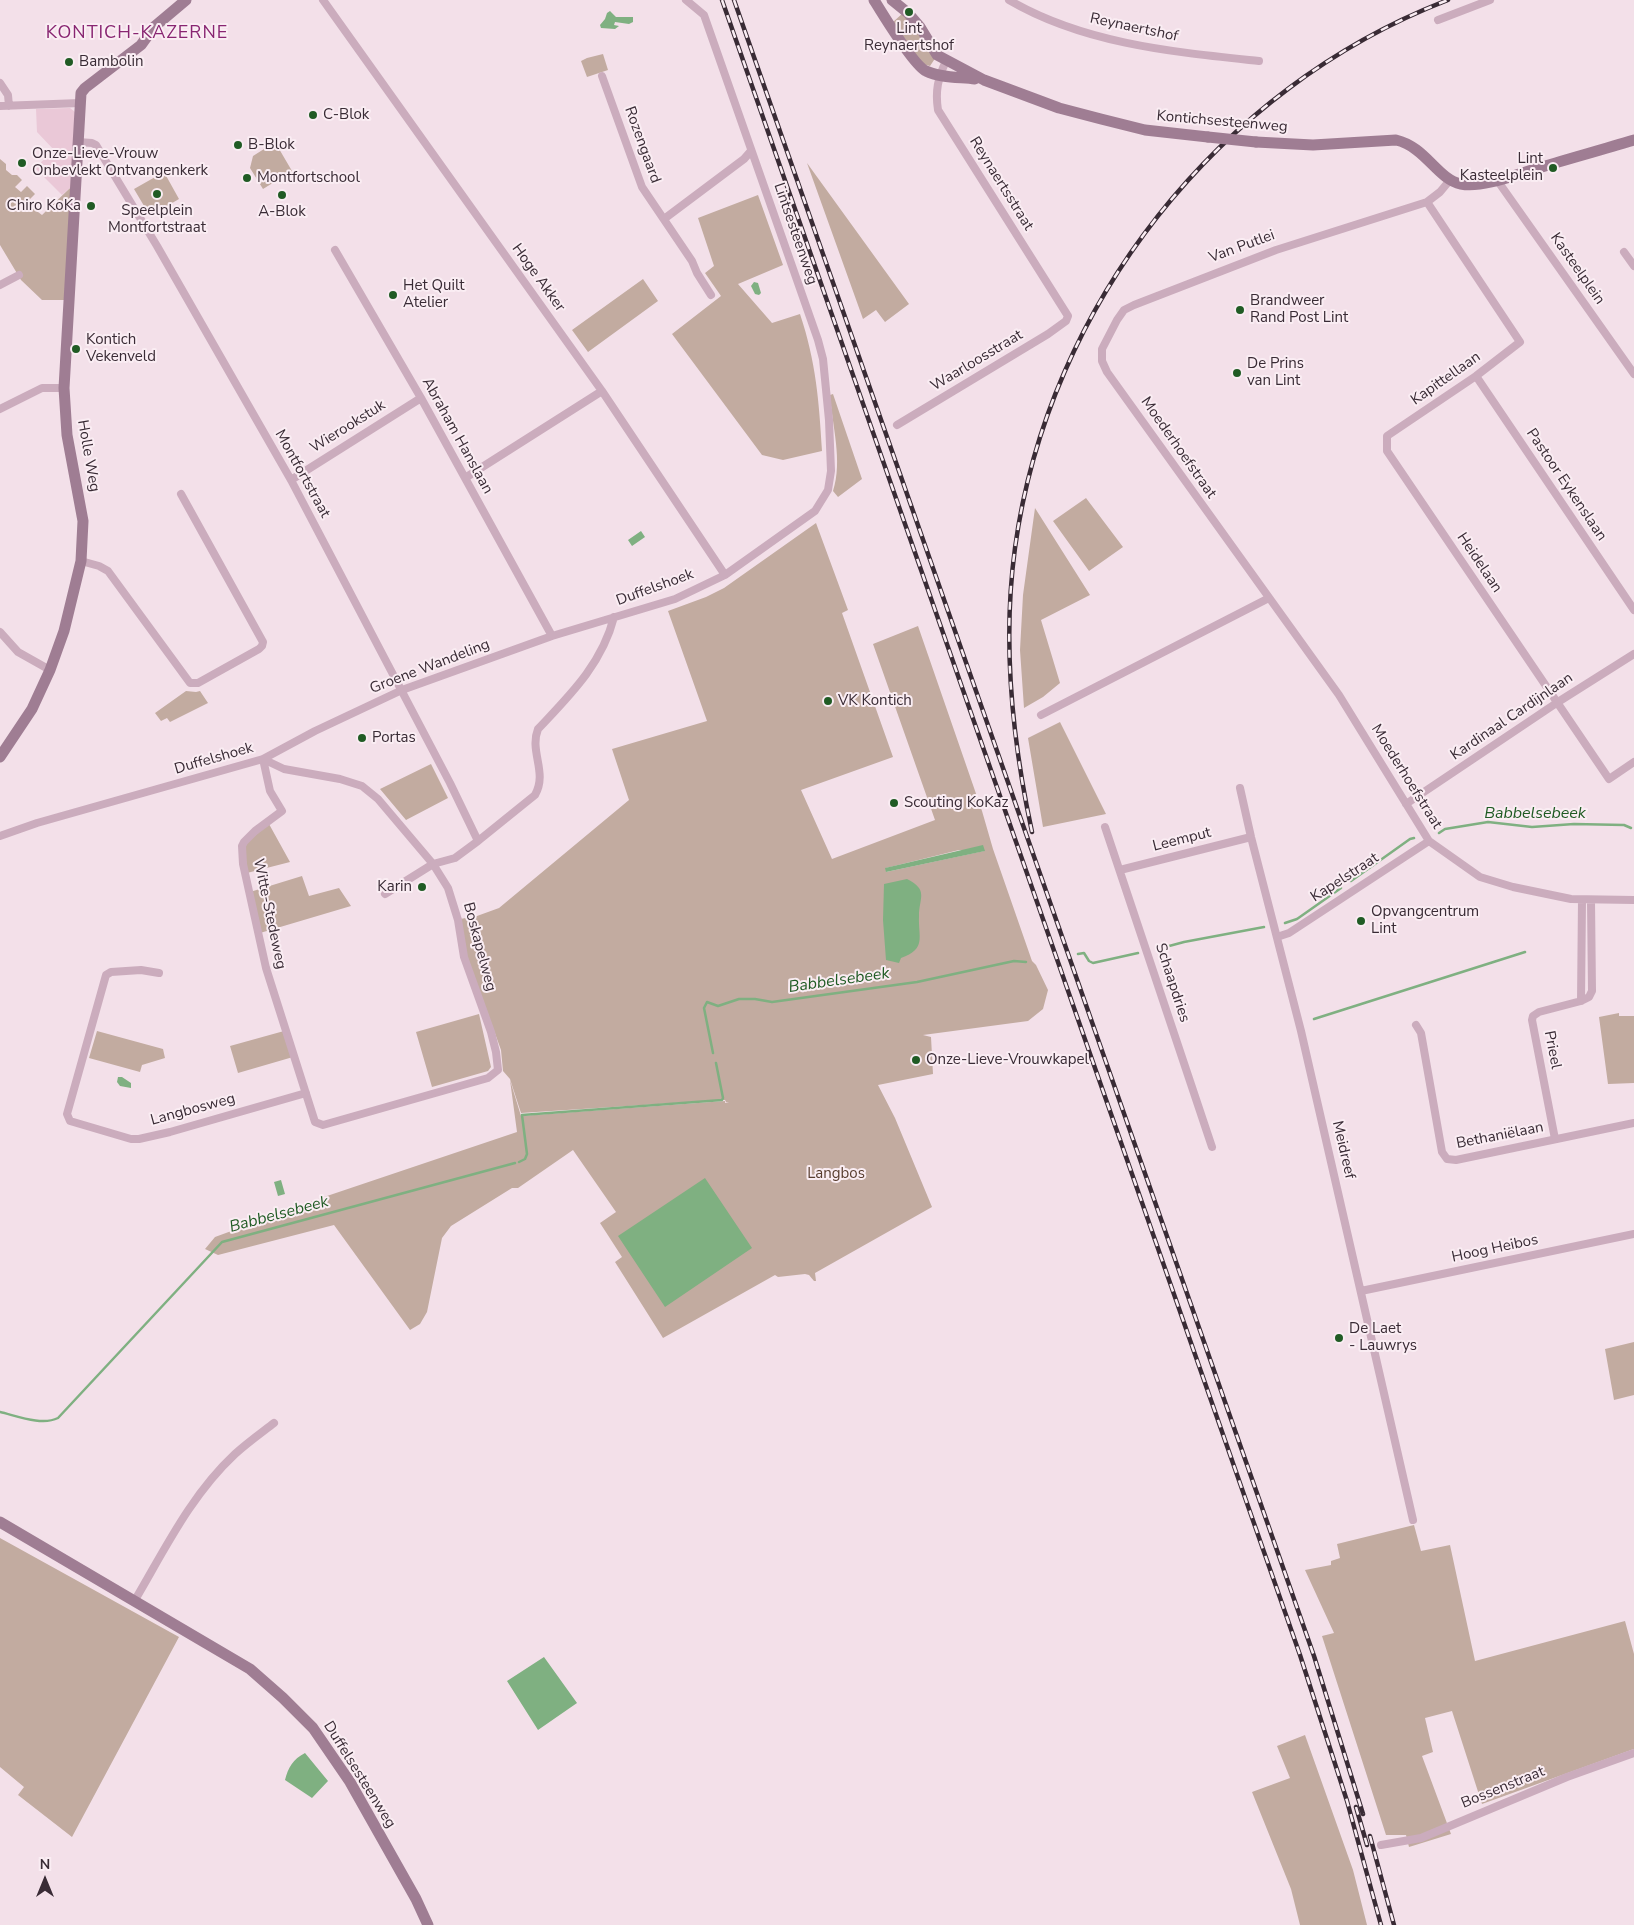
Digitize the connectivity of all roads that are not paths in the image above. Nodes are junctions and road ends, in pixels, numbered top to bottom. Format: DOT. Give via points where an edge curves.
graph roads {
  1 [pos="186,0"];
  2 [pos="323,0"];
  3 [pos="686,0"];
  4 [pos="874,0"];
  5 [pos="891,0"];
  6 [pos="1009,0"];
  7 [pos="1490,0"];
  8 [pos="881,13"];
  9 [pos="1438,20"];
  10 [pos="946,61"];
  11 [pos="1259,61"];
  12 [pos="940,75"];
  13 [pos="602,76"];
  14 [pos="984,80"];
  15 [pos="0,83"];
  16 [pos="80,104"];
  17 [pos="0,106"];
  18 [pos="9,106"];
  19 [pos="1634,140"];
  20 [pos="78,142"];
  21 [pos="752,151"];
  22 [pos="1450,180"];
  23 [pos="1497,180"];
  24 [pos="1426,202"];
  25 [pos="664,220"];
  26 [pos="335,250"];
  27 [pos="1624,252"];
  28 [pos="1634,266"];
  29 [pos="19,275"];
  30 [pos="0,285"];
  31 [pos="712,295"];
  32 [pos="1068,316"];
  33 [pos="1102,361"];
  34 [pos="1634,374"];
  35 [pos="1476,376"];
  36 [pos="64,388"];
  37 [pos="602,391"];
  38 [pos="421,398"];
  39 [pos="0,409"];
  40 [pos="897,426"];
  41 [pos="1387,436"];
  42 [pos="831,468"];
  43 [pos="465,478"];
  44 [pos="291,480"];
  45 [pos="181,494"];
  46 [pos="80,561"];
  47 [pos="726,575"];
  48 [pos="1269,598"];
  49 [pos="1634,610"];
  50 [pos="614,618"];
  51 [pos="0,632"];
  52 [pos="552,636"];
  53 [pos="1634,654"];
  54 [pos="50,670"];
  55 [pos="402,690"];
  56 [pos="1558,702"];
  57 [pos="1041,715"];
  58 [pos="0,757"];
  59 [pos="263,759"];
  60 [pos="1634,762"];
  61 [pos="1240,788"];
  62 [pos="1406,804"];
  63 [pos="1105,827"];
  64 [pos="0,836"];
  65 [pos="1251,837"];
  66 [pos="1429,840"];
  67 [pos="478,842"];
  68 [pos="433,864"];
  69 [pos="1120,870"];
  70 [pos="385,894"];
  71 [pos="1582,900"];
  72 [pos="1634,900"];
  73 [pos="1591,901"];
  74 [pos="1277,937"];
  75 [pos="159,973"];
  76 [pos="1582,1001"];
  77 [pos="1416,1025"];
  78 [pos="306,1092"];
  79 [pos="1634,1123"];
  80 [pos="1556,1139"];
  81 [pos="1212,1147"];
  82 [pos="1634,1234"];
  83 [pos="1361,1291"];
  84 [pos="274,1423"];
  85 [pos="1413,1520"];
  86 [pos="0,1522"];
  87 [pos="136,1600"];
  88 [pos="1634,1753"];
  89 [pos="1381,1845"];
  90 [pos="428,1925"];
  1 -- 16 [label="street" via="154,27 141,45 84,88"];
  2 -- 37 [label="street, Hoge Akker"];
  3 -- 21 [label="street, Lintsesteenweg" via="704,15"];
  4 -- 8 [label="street, Kontichsesteenweg"];
  5 -- 8 [label="street"];
  5 -- 10 [label="street, Kontichsesteenweg" via="908,13 937,55"];
  6 -- 11 [label="street, Reynaertshof" via="1033,14 1087,34 1153,48"];
  7 -- 9 [label="street"];
  8 -- 12 [label="street, Kontichsesteenweg" via="918,66"];
  10 -- 12 [label="street, Reynaertsstraat"];
  10 -- 14 [label="street, Kontichsesteenweg"];
  12 -- 14 [label="street, Kontichsesteenweg"];
  12 -- 32 [label="street, Reynaertsstraat" via="936,96 938,110"];
  13 -- 25 [label="street, Rozengaard" via="642,187"];
  14 -- 22 [label="street, Kontichsesteenweg, bridge" via="1059,108 1145,130 1313,145 1396,140 1408,143"];
  15 -- 18 [label="street" via="8,94"];
  16 -- 18 [label="street"];
  16 -- 20 [label="street, Holle Weg"];
  17 -- 18 [label="street"];
  19 -- 23 [label="street"];
  20 -- 36 [label="street, Holle Weg"];
  20 -- 44 [label="street, Montfortstraat" via="96,145 158,246"];
  21 -- 25 [label="street"];
  21 -- 42 [label="street, Lintsesteenweg" via="823,359"];
  22 -- 23 [label="street" via="1470,185"];
  22 -- 24 [label="street, Van Putlei"];
  23 -- 34 [label="street, Kasteelplein"];
  24 -- 33 [label="street, Van Putlei" via="1276,250 1124,310 1102,349"];
  24 -- 35 [label="street, Kapittellaan" via="1520,342"];
  25 -- 31 [label="street, Rozengaard"];
  26 -- 38 [label="street, Abraham Hanslaan"];
  27 -- 28 [label="street"];
  29 -- 30 [label="street"];
  32 -- 40 [label="street, Waarloosstraat" via="1048,334"];
  33 -- 48 [label="street, Moederhoefstraat"];
  35 -- 41 [label="street, Kapittellaan"];
  35 -- 49 [label="street, Pastoor Eykenslaan"];
  36 -- 39 [label="street" via="42,388"];
  36 -- 46 [label="street, Holle Weg" via="67,435 83,521"];
  37 -- 43 [label="street"];
  37 -- 47 [label="street, Hoge Akker"];
  38 -- 43 [label="street, Abraham Hanslaan"];
  38 -- 44 [label="street, Wierookstuk"];
  41 -- 56 [label="street, Heidelaan" via="1387,451"];
  42 -- 47 [label="street, Duffelshoek" via="828,490 814,511"];
  43 -- 52 [label="street, Abraham Hanslaan"];
  44 -- 55 [label="street, Montfortstraat"];
  45 -- 46 [label="street" via="263,642 259,649 198,683 190,683 110,573 100,566"];
  46 -- 54 [label="street, Holle Weg" via="64,630"];
  47 -- 50 [label="street, Duffelshoek" via="675,599"];
  48 -- 57 [label="street"];
  48 -- 62 [label="street, Moederhoefstraat" via="1339,695"];
  50 -- 52 [label="street, Groene Wandeling"];
  50 -- 67 [label="street, Duffelshoek" via="609,638 582,682 538,729 534,738 540,786 534,795"];
  51 -- 54 [label="street" via="18,652"];
  52 -- 55 [label="street, Groene Wandeling"];
  53 -- 56 [label="street, Kardinaal Cardijnlaan"];
  54 -- 58 [label="street, Holle Weg" via="32,709"];
  55 -- 59 [label="street, Groene Wandeling"];
  55 -- 67 [label="street, Montfortstraat"];
  56 -- 60 [label="street, Heidelaan" via="1609,779"];
  56 -- 62 [label="street, Kardinaal Cardijnlaan"];
  59 -- 64 [label="street, Duffelshoek"];
  59 -- 68 [label="street, Duffelshoek" via="284,769 362,786 378,799"];
  59 -- 78 [label="street, Witte-Stedeweg" via="270,791 282,811 244,842 243,864 266,968"];
  61 -- 65 [label="street, Meidreef"];
  62 -- 66 [label="street, Moederhoefstraat"];
  63 -- 69 [label="street, Schaapdries"];
  65 -- 69 [label="street, Leemput"];
  65 -- 74 [label="street, Meidreef"];
  66 -- 71 [label="street, Moederhoefstraat" via="1480,877 1543,894"];
  66 -- 74 [label="street, Kapelstraat" via="1289,933"];
  67 -- 68 [label="street, Duffelshoek" via="455,858"];
  68 -- 70 [label="street, Duffelshoek"];
  68 -- 78 [label="street, Boskapelweg" via="448,888 464,956 493,1039 498,1070 488,1078 323,1125 315,1122"];
  69 -- 81 [label="street, Schaapdries"];
  71 -- 73 [label="street, Moederhoefstraat"];
  71 -- 76 [label="street"];
  72 -- 73 [label="street, Moederhoefstraat"];
  73 -- 76 [label="street" via="1592,991"];
  74 -- 83 [label="street, Meidreef"];
  75 -- 78 [label="street, Langbosweg" via="142,970 106,974 67,1114 70,1121 135,1140"];
  76 -- 80 [label="street, Prieel" via="1539,1012 1532,1020"];
  77 -- 80 [label="street, Bethaniëlaan" via="1421,1033 1442,1152 1447,1159 1456,1160"];
  79 -- 80 [label="street, Bethaniëlaan"];
  82 -- 83 [label="street, Hoog Heibos"];
  83 -- 85 [label="street, Meidreef"];
  84 -- 87 [label="street" via="235,1454 207,1484 184,1515"];
  86 -- 87 [label="street, Duffelsesteenweg"];
  87 -- 90 [label="street, Duffelsesteenweg" via="250,1669 313,1728 350,1782"];
  88 -- 89 [label="street, Bossenstraat" via="1420,1838"];
}
